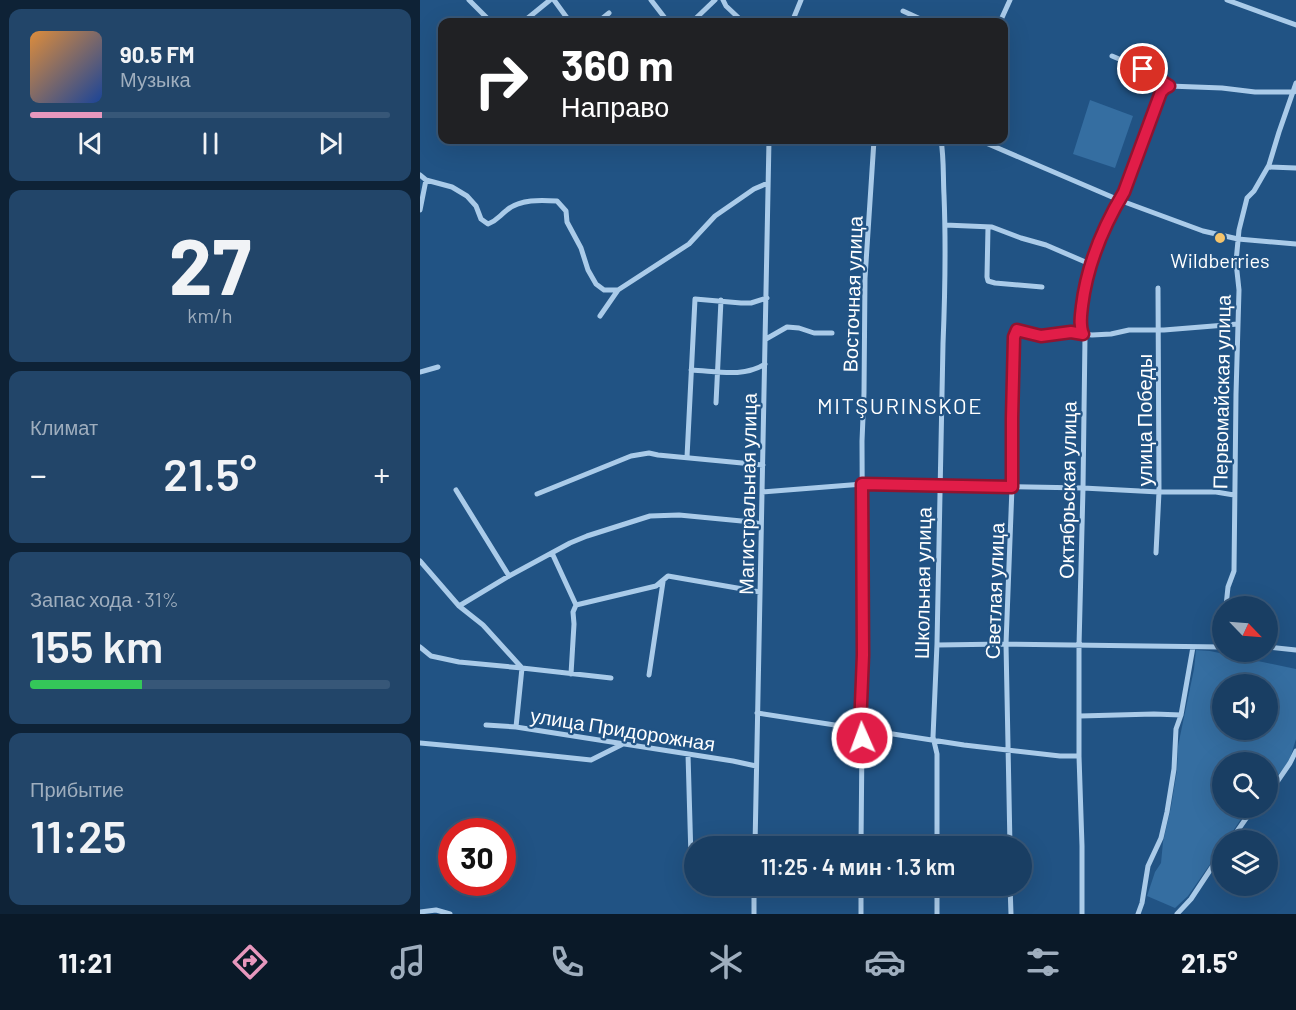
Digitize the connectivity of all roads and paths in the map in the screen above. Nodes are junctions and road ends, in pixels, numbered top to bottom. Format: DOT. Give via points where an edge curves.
graph roads {
  1 [pos="469,0"];
  2 [pos="552,0"];
  3 [pos="651,0"];
  4 [pos="715,0"];
  5 [pos="723,0"];
  6 [pos="801,0"];
  7 [pos="1010,0"];
  8 [pos="1227,0"];
  9 [pos="903,10"];
  10 [pos="609,13"];
  11 [pos="487,18"];
  12 [pos="528,18"];
  13 [pos="567,18"];
  14 [pos="603,18"];
  15 [pos="665,18"];
  16 [pos="696,18"];
  17 [pos="739,18"];
  18 [pos="794,18"];
  19 [pos="919,18"];
  20 [pos="1002,18"];
  21 [pos="1296,25"];
  22 [pos="1112,56"];
  23 [pos="1296,83"];
  24 [pos="1169,86"];
  25 [pos="1294,92"];
  26 [pos="769,144"];
  27 [pos="874,144"];
  28 [pos="942,144"];
  29 [pos="988,144"];
  30 [pos="1268,167"];
  31 [pos="1296,168"];
  32 [pos="420,175"];
  33 [pos="426,180"];
  34 [pos="768,183"];
  35 [pos="1119,200"];
  36 [pos="420,210"];
  37 [pos="945,225"];
  38 [pos="988,227"];
  39 [pos="1238,239"];
  40 [pos="1296,244"];
  41 [pos="1090,264"];
  42 [pos="1042,287"];
  43 [pos="1158,288"];
  44 [pos="618,290"];
  45 [pos="766,298"];
  46 [pos="721,300"];
  47 [pos="600,316"];
  48 [pos="1238,324"];
  49 [pos="1158,330"];
  50 [pos="832,333"];
  51 [pos="1083,334"];
  52 [pos="766,339"];
  53 [pos="765,364"];
  54 [pos="438,367"];
  55 [pos="691,370"];
  56 [pos="420,372"];
  57 [pos="717,372"];
  58 [pos="716,403"];
  59 [pos="687,457"];
  60 [pos="763,465"];
  61 [pos="862,484"];
  62 [pos="939,485"];
  63 [pos="1012,487"];
  64 [pos="1083,488"];
  65 [pos="456,490"];
  66 [pos="762,492"];
  67 [pos="1159,492"];
  68 [pos="537,494"];
  69 [pos="1234,495"];
  70 [pos="761,524"];
  71 [pos="552,553"];
  72 [pos="1156,553"];
  73 [pos="420,561"];
  74 [pos="509,576"];
  75 [pos="663,582"];
  76 [pos="760,592"];
  77 [pos="1227,596"];
  78 [pos="576,604"];
  79 [pos="459,606"];
  80 [pos="1005,644"];
  81 [pos="937,645"];
  82 [pos="1079,646"];
  83 [pos="1193,647"];
  84 [pos="1212,647"];
  85 [pos="421,648"];
  86 [pos="1278,648"];
  87 [pos="1296,650"];
  88 [pos="522,668"];
  89 [pos="571,674"];
  90 [pos="649,675"];
  91 [pos="611,678"];
  92 [pos="757,713"];
  93 [pos="1080,716"];
  94 [pos="1181,716"];
  95 [pos="486,725"];
  96 [pos="516,728"];
  97 [pos="860,728"];
  98 [pos="934,741"];
  99 [pos="420,743"];
  100 [pos="623,744"];
  101 [pos="1008,751"];
  102 [pos="1296,751"];
  103 [pos="688,754"];
  104 [pos="1079,756"];
  105 [pos="756,766"];
  106 [pos="1278,781"];
  107 [pos="690,836"];
  108 [pos="755,836"];
  109 [pos="861,836"];
  110 [pos="937,836"];
  111 [pos="1010,836"];
  112 [pos="1212,867"];
  113 [pos="754,896"];
  114 [pos="861,896"];
  115 [pos="937,896"];
  116 [pos="1010,896"];
  117 [pos="420,912"];
  118 [pos="450,914"];
  119 [pos="754,914"];
  120 [pos="861,914"];
  121 [pos="937,914"];
  122 [pos="1011,914"];
  123 [pos="1082,914"];
  124 [pos="1138,914"];
  125 [pos="1177,914"];
  1 -- 11 [label="street"];
  2 -- 12 [label="street"];
  2 -- 13 [label="street"];
  3 -- 15 [label="street"];
  4 -- 16 [label="street"];
  5 -- 17 [label="street"];
  6 -- 18 [label="street"];
  7 -- 20 [label="street"];
  8 -- 21 [label="street"];
  9 -- 19 [label="street"];
  10 -- 14 [label="street"];
  22 -- 24 [label="street"];
  23 -- 25 [label="street, Первомайская улица"];
  24 -- 25 [label="street"];
  24 -- 35 [label="street, Октябрьская улица" via="1161,92"];
  25 -- 30 [label="street, Первомайская улица"];
  26 -- 34 [label="street, Магистральная улица"];
  27 -- 61 [label="street, Восточная улица" via="865,278"];
  28 -- 37 [label="street, Школьная улица"];
  29 -- 35 [label="street"];
  30 -- 31 [label="street"];
  30 -- 39 [label="street, Первомайская улица" via="1247,198"];
  32 -- 33 [label="street"];
  33 -- 36 [label="street"];
  33 -- 44 [label="street" via="467,196 488,224 517,203 557,201 566,211 567,222 596,284 604,290"];
  34 -- 44 [label="street" via="716,216 689,244"];
  34 -- 45 [label="street, Магистральная улица"];
  35 -- 39 [label="street" via="1203,231"];
  35 -- 41 [label="street, Октябрьская улица"];
  37 -- 38 [label="street"];
  37 -- 62 [label="street, Школьная улица"];
  38 -- 41 [label="street"];
  38 -- 42 [label="street" via="988,280"];
  39 -- 40 [label="street"];
  39 -- 48 [label="street, Первомайская улица"];
  41 -- 51 [label="street, Октябрьская улица" via="1080,327"];
  43 -- 49 [label="street, улица Победы"];
  44 -- 47 [label="street"];
  45 -- 46 [label="street" via="751,303"];
  45 -- 52 [label="street, Магистральная улица"];
  46 -- 55 [label="street" via="695,299"];
  46 -- 57 [label="street"];
  48 -- 49 [label="street"];
  48 -- 69 [label="street, Первомайская улица"];
  49 -- 51 [label="street"];
  49 -- 67 [label="street, улица Победы"];
  50 -- 52 [label="street" via="788,327"];
  51 -- 63 [label="street, Светлая улица" via="1041,336 1017,330"];
  51 -- 64 [label="street, Октябрьская улица"];
  52 -- 53 [label="street, Магистральная улица"];
  53 -- 57 [label="street" via="743,373"];
  53 -- 60 [label="street, Магистральная улица"];
  54 -- 56 [label="street"];
  55 -- 57 [label="street"];
  55 -- 59 [label="street"];
  57 -- 58 [label="street"];
  59 -- 60 [label="street"];
  59 -- 68 [label="street" via="649,453 631,456"];
  60 -- 66 [label="street, Магистральная улица"];
  61 -- 62 [label="street"];
  61 -- 66 [label="street"];
  61 -- 97 [label="street, Восточная улица"];
  62 -- 63 [label="street"];
  62 -- 81 [label="street, Школьная улица"];
  63 -- 64 [label="street"];
  63 -- 80 [label="street, Светлая улица"];
  64 -- 67 [label="street"];
  64 -- 82 [label="street, Октябрьская улица"];
  65 -- 74 [label="street"];
  66 -- 70 [label="street, Магистральная улица"];
  67 -- 69 [label="street"];
  67 -- 72 [label="street, улица Победы"];
  69 -- 77 [label="street, Первомайская улица" via="1234,570"];
  70 -- 71 [label="street" via="679,515 650,516 587,536"];
  70 -- 76 [label="street, Магистральная улица"];
  71 -- 74 [label="street"];
  71 -- 78 [label="street"];
  73 -- 79 [label="street"];
  74 -- 79 [label="street"];
  75 -- 76 [label="street" via="668,576"];
  75 -- 78 [label="street"];
  75 -- 90 [label="street"];
  76 -- 92 [label="street, Магистральная улица"];
  78 -- 89 [label="street"];
  79 -- 88 [label="street" via="483,625"];
  80 -- 81 [label="street"];
  80 -- 82 [label="street"];
  80 -- 101 [label="street, Светлая улица"];
  81 -- 98 [label="street, Школьная улица"];
  82 -- 83 [label="street"];
  82 -- 93 [label="street, Октябрьская улица"];
  83 -- 84 [label="street"];
  83 -- 94 [label="street"];
  85 -- 88 [label="street" via="431,656 459,662"];
  86 -- 87 [label="street"];
  88 -- 89 [label="street"];
  88 -- 96 [label="street"];
  89 -- 91 [label="street"];
  92 -- 97 [label="street"];
  92 -- 105 [label="street, Магистральная улица"];
  93 -- 94 [label="street"];
  93 -- 104 [label="street, Октябрьская улица"];
  94 -- 124 [label="street" via="1163,830 1148,866"];
  95 -- 96 [label="street, улица Придорожная"];
  96 -- 100 [label="street, улица Придорожная"];
  97 -- 98 [label="street"];
  97 -- 109 [label="street, Восточная улица"];
  98 -- 101 [label="street"];
  98 -- 110 [label="street, Школьная улица"];
  99 -- 100 [label="street" via="591,760"];
  100 -- 103 [label="street, улица Придорожная"];
  101 -- 104 [label="street"];
  101 -- 111 [label="street, Светлая улица"];
  102 -- 106 [label="street"];
  103 -- 105 [label="street, улица Придорожная"];
  103 -- 107 [label="street"];
  104 -- 123 [label="street, Октябрьская улица"];
  105 -- 108 [label="street, Магистральная улица"];
  112 -- 125 [label="street"];
  113 -- 119 [label="street"];
  114 -- 120 [label="street"];
  115 -- 121 [label="street"];
  116 -- 122 [label="street"];
  117 -- 118 [label="street" via="436,910"];
}
